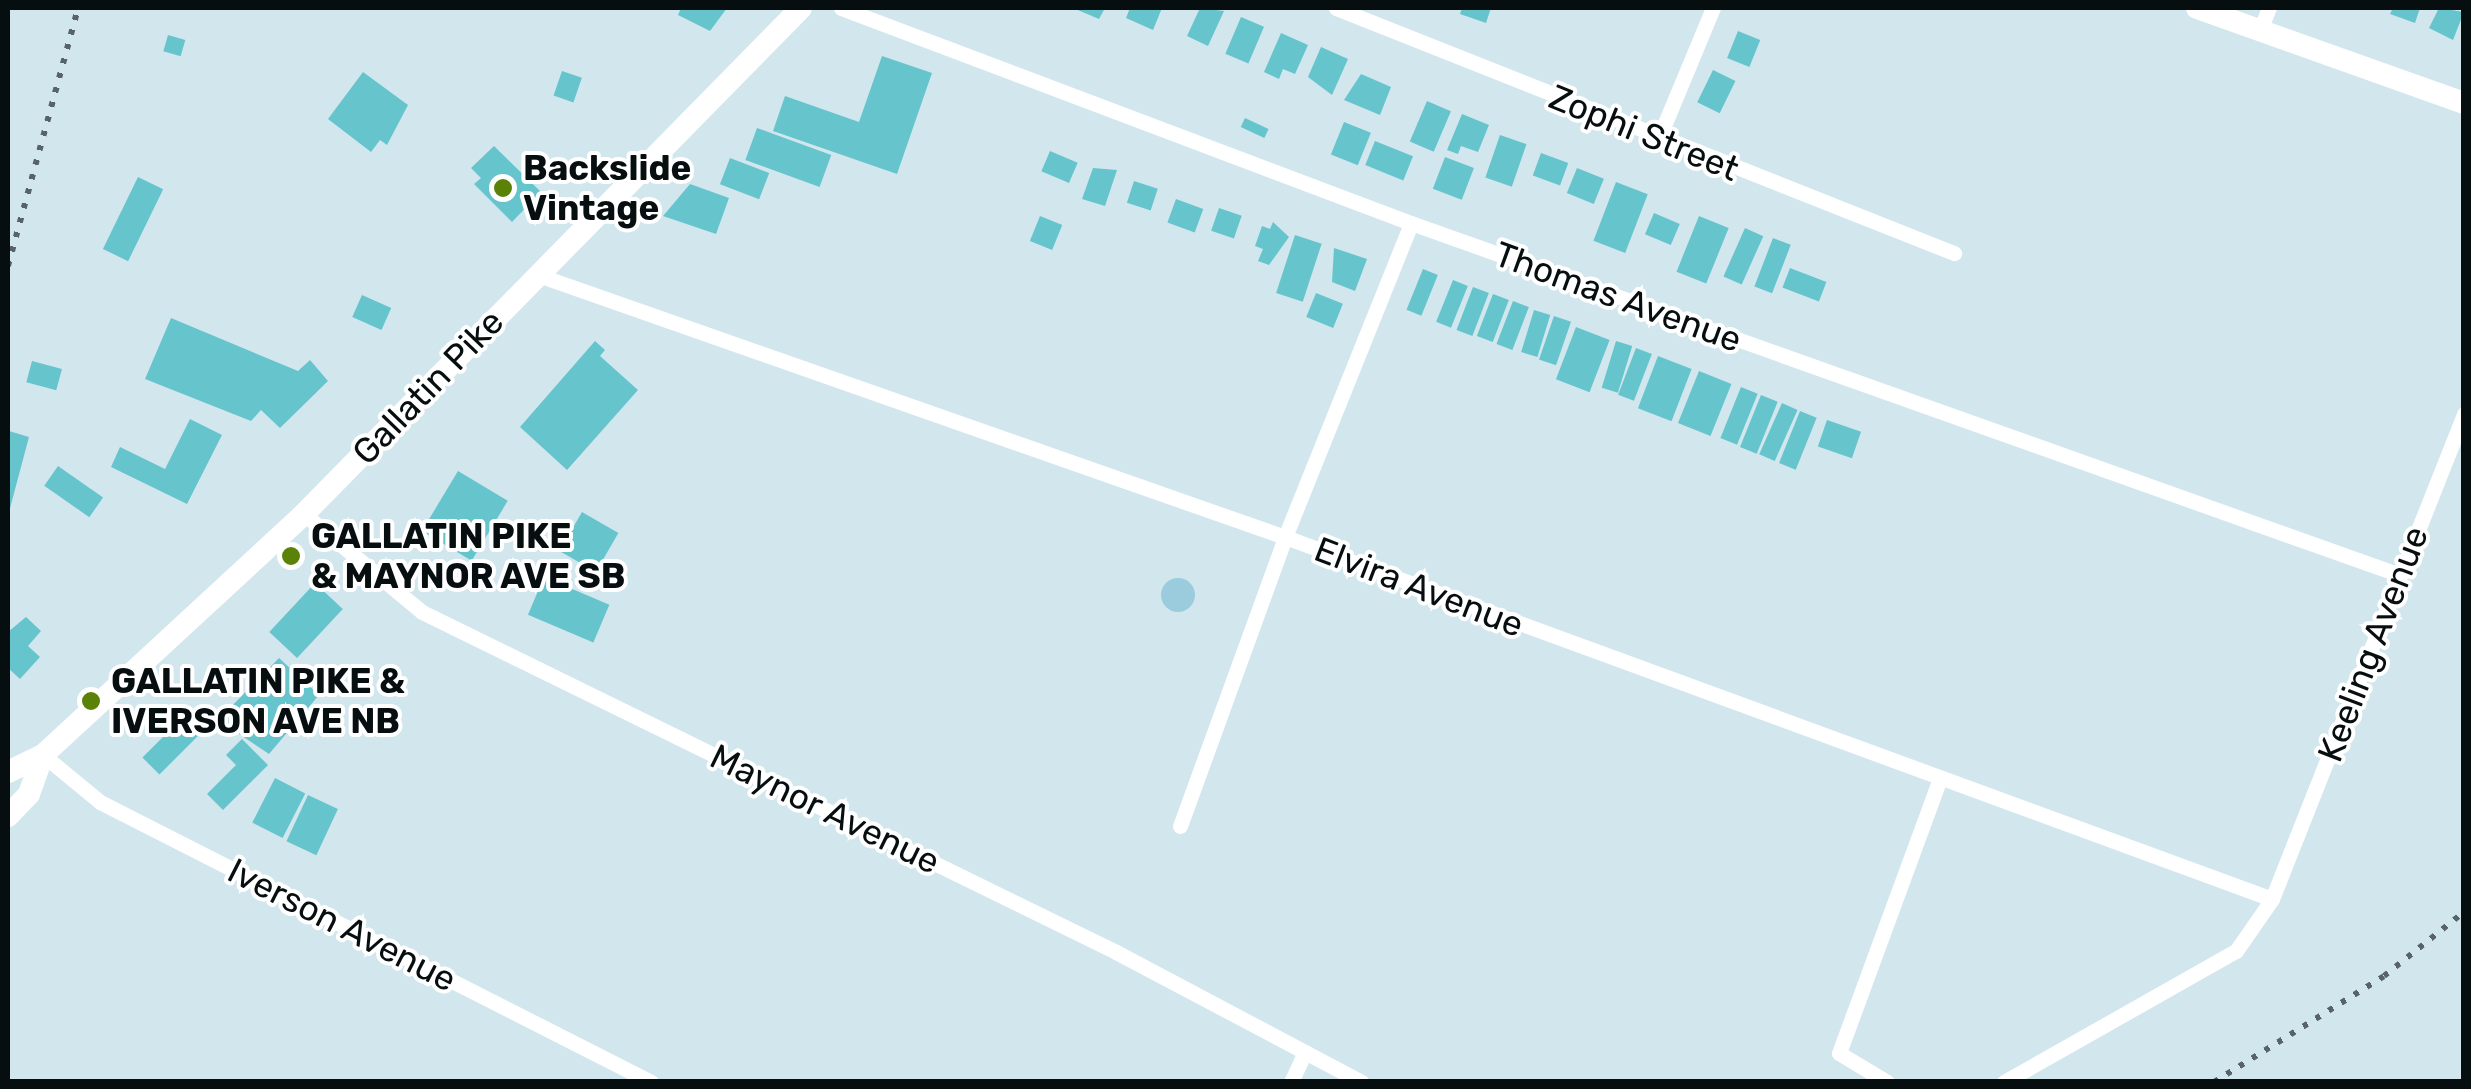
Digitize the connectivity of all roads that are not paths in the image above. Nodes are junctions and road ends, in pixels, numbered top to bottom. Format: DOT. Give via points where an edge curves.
graph roads {
  1 [pos="801,8"];
  2 [pos="841,8"];
  3 [pos="1336,8"];
  4 [pos="1713,8"];
  5 [pos="2198,8"];
  6 [pos="2269,8"];
  7 [pos="2260,30"];
  8 [pos="2464,102"];
  9 [pos="1658,140"];
  10 [pos="1411,224"];
  11 [pos="1954,253"];
  12 [pos="538,275"];
  13 [pos="2464,414"];
  14 [pos="304,514"];
  15 [pos="1285,537"];
  16 [pos="2400,575"];
  17 [pos="43,756"];
  18 [pos="8,772"];
  19 [pos="1940,779"];
  20 [pos="8,816"];
  21 [pos="1180,826"];
  22 [pos="2272,899"];
  23 [pos="1305,1052"];
  24 [pos="651,1082"];
  25 [pos="1291,1082"];
  26 [pos="1362,1082"];
  27 [pos="1886,1082"];
  28 [pos="2004,1082"];
  1 -- 12 [label="main road, Gallatin Pike"];
  2 -- 10 [label="street, Thomas Avenue"];
  3 -- 9 [label="street, Zophi Street"];
  4 -- 9 [label="street"];
  5 -- 7 [label="main road"];
  6 -- 7 [label="street"];
  7 -- 8 [label="main road"];
  9 -- 11 [label="street, Zophi Street"];
  10 -- 15 [label="street"];
  10 -- 16 [label="street, Thomas Avenue"];
  12 -- 14 [label="main road, Gallatin Pike"];
  12 -- 15 [label="street, Elvira Avenue"];
  13 -- 16 [label="street, Keeling Avenue"];
  14 -- 17 [label="main road, Gallatin Pike"];
  14 -- 23 [label="street, Maynor Avenue" via="422,612 1116,952"];
  15 -- 19 [label="street, Elvira Avenue"];
  15 -- 21 [label="street"];
  16 -- 22 [label="street, Keeling Avenue"];
  17 -- 18 [label="main road, Gallatin Pike"];
  17 -- 20 [label="main road, Gallatin Pike" via="29,794"];
  17 -- 24 [label="street, Iverson Avenue" via="100,802"];
  19 -- 22 [label="street, Elvira Avenue"];
  19 -- 27 [label="street" via="1838,1053"];
  22 -- 28 [label="street" via="2236,951"];
  23 -- 25 [label="street"];
  23 -- 26 [label="street, Maynor Avenue"];
}
